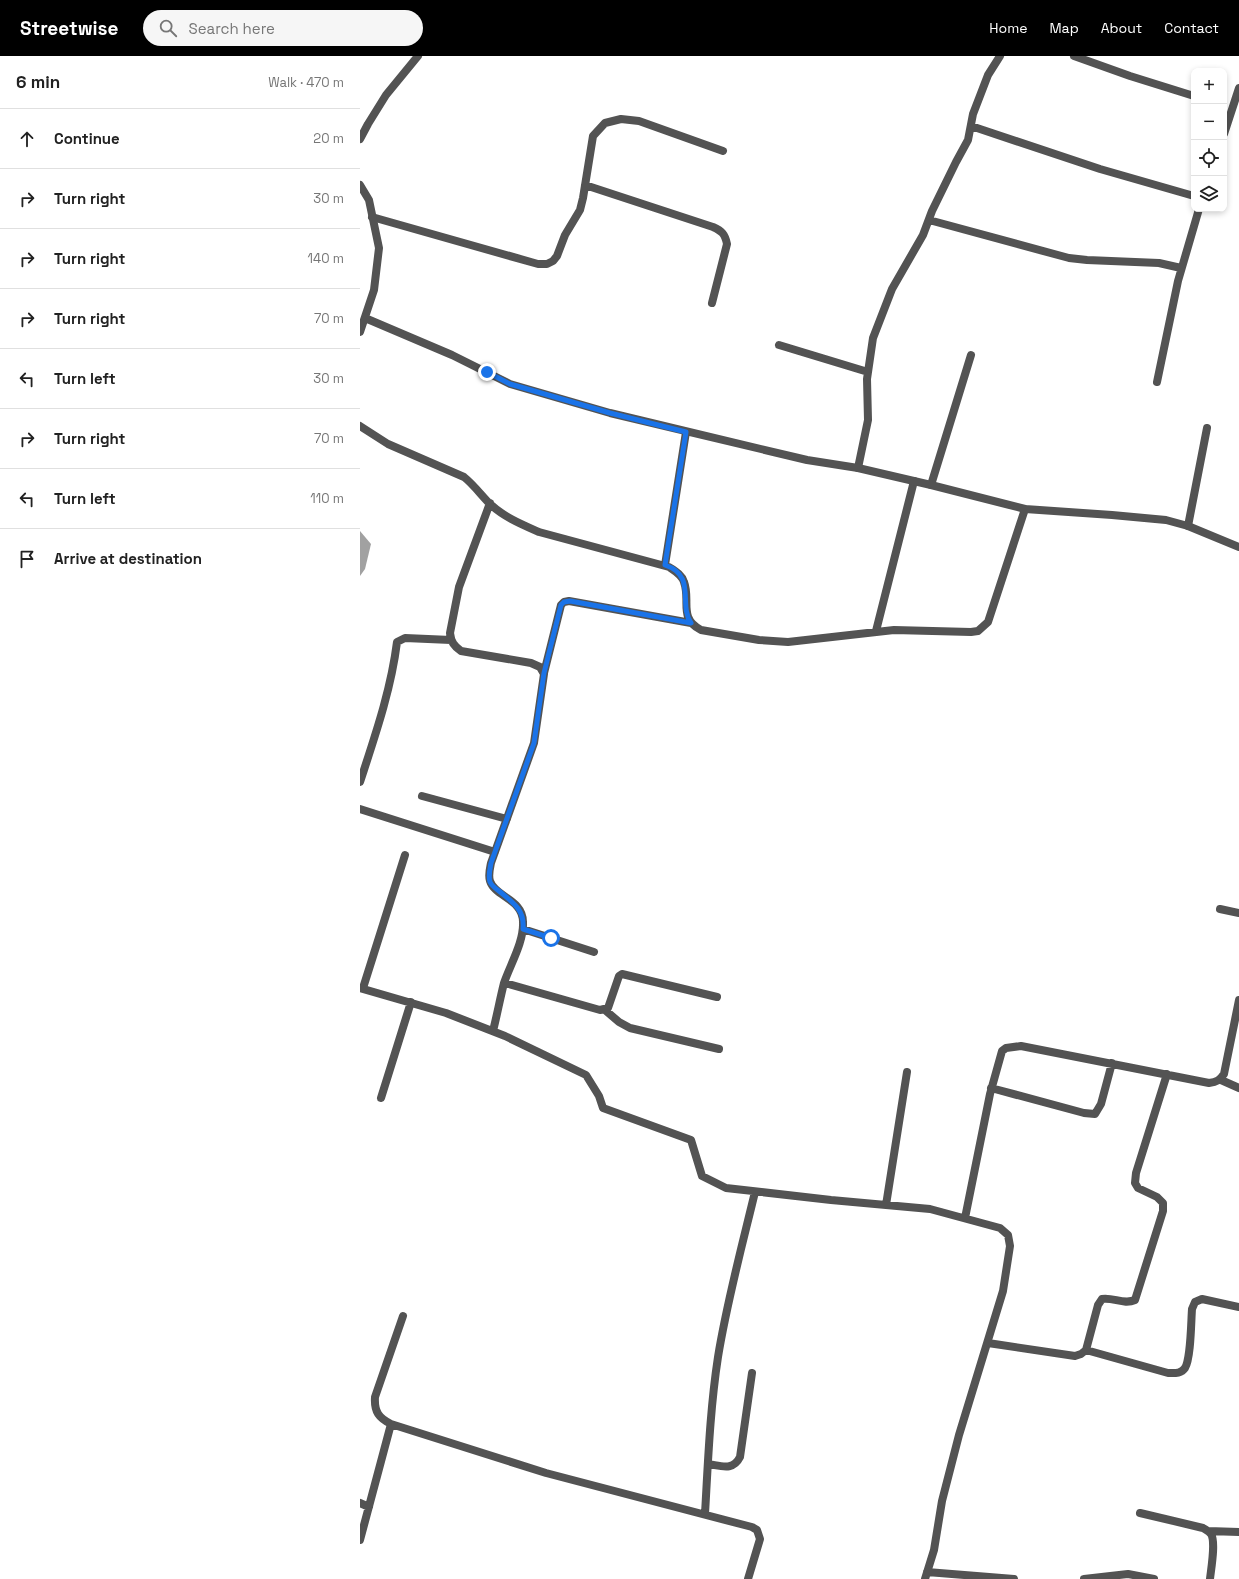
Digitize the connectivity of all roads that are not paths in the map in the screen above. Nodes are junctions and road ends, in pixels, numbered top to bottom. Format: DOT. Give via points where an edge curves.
graph roads {
  1 [pos="418,56"];
  2 [pos="1000,56"];
  3 [pos="1074,56"];
  4 [pos="1239,88"];
  5 [pos="1191,95"];
  6 [pos="1227,106"];
  7 [pos="1233,108"];
  8 [pos="1227,125"];
  9 [pos="971,126"];
  10 [pos="360,139"];
  11 [pos="723,151"];
  12 [pos="360,185"];
  13 [pos="585,185"];
  14 [pos="1191,195"];
  15 [pos="1198,212"];
  16 [pos="372,217"];
  17 [pos="929,220"];
  18 [pos="1181,268"];
  19 [pos="712,303"];
  20 [pos="365,318"];
  21 [pos="360,332"];
  22 [pos="779,346"];
  23 [pos="971,355"];
  24 [pos="868,372"];
  25 [pos="1157,382"];
  26 [pos="360,426"];
  27 [pos="1207,428"];
  28 [pos="686,432"];
  29 [pos="858,468"];
  30 [pos="914,481"];
  31 [pos="931,485"];
  32 [pos="490,504"];
  33 [pos="1025,509"];
  34 [pos="1188,526"];
  35 [pos="1239,547"];
  36 [pos="665,565"];
  37 [pos="691,623"];
  38 [pos="876,632"];
  39 [pos="451,640"];
  40 [pos="544,673"];
  41 [pos="360,782"];
  42 [pos="422,796"];
  43 [pos="360,809"];
  44 [pos="507,819"];
  45 [pos="495,852"];
  46 [pos="405,855"];
  47 [pos="1220,909"];
  48 [pos="1239,913"];
  49 [pos="523,929"];
  50 [pos="594,952"];
  51 [pos="504,983"];
  52 [pos="362,988"];
  53 [pos="717,997"];
  54 [pos="1239,1000"];
  55 [pos="410,1002"];
  56 [pos="605,1010"];
  57 [pos="493,1031"];
  58 [pos="719,1049"];
  59 [pos="1112,1063"];
  60 [pos="908,1072"];
  61 [pos="1167,1074"];
  62 [pos="1221,1080"];
  63 [pos="991,1088"];
  64 [pos="1239,1088"];
  65 [pos="381,1098"];
  66 [pos="755,1192"];
  67 [pos="886,1205"];
  68 [pos="965,1218"];
  69 [pos="1239,1307"];
  70 [pos="403,1316"];
  71 [pos="988,1343"];
  72 [pos="1086,1350"];
  73 [pos="752,1373"];
  74 [pos="391,1424"];
  75 [pos="708,1464"];
  76 [pos="360,1503"];
  77 [pos="369,1507"];
  78 [pos="1140,1513"];
  79 [pos="705,1514"];
  80 [pos="1208,1531"];
  81 [pos="1239,1532"];
  82 [pos="360,1540"];
  83 [pos="926,1576"];
  84 [pos="748,1579"];
  85 [pos="1014,1579"];
  86 [pos="1084,1579"];
  87 [pos="1154,1579"];
  88 [pos="1210,1579"];
  1 -- 10 [label="street" via="386,95"];
  2 -- 9 [label="street" via="988,75"];
  3 -- 5 [label="street"];
  4 -- 7 [label="street"];
  6 -- 7 [label="street"];
  7 -- 8 [label="street"];
  9 -- 14 [label="street" via="1100,169"];
  9 -- 17 [label="street" via="968,140"];
  11 -- 13 [label="street" via="639,121 621,119 605,123 593,136"];
  12 -- 16 [label="street" via="368,200"];
  13 -- 16 [label="street" via="580,210 565,235 557,256 547,264 538,264"];
  13 -- 19 [label="street" via="722,231 727,244"];
  15 -- 18 [label="street"];
  16 -- 20 [label="street" via="380,248 374,290"];
  17 -- 18 [label="street" via="1070,258 1159,263"];
  17 -- 24 [label="street" via="892,289 873,338"];
  18 -- 25 [label="street"];
  20 -- 21 [label="street"];
  20 -- 28 [label="street" via="452,355 510,384"];
  22 -- 24 [label="street"];
  23 -- 31 [label="street"];
  24 -- 29 [label="street" via="868,420"];
  26 -- 32 [label="street" via="388,444 464,477"];
  27 -- 34 [label="street"];
  28 -- 29 [label="street" via="807,460"];
  28 -- 36 [label="street"];
  29 -- 30 [label="street"];
  30 -- 31 [label="street"];
  30 -- 38 [label="street"];
  31 -- 33 [label="street"];
  32 -- 36 [label="street" via="507,518 539,532"];
  32 -- 39 [label="street" via="459,587 450,633"];
  33 -- 34 [label="street" via="1166,520"];
  33 -- 38 [label="street" via="988,622 983,628 971,632"];
  34 -- 35 [label="street"];
  36 -- 37 [label="street" via="679,574 684,582 687,612"];
  37 -- 38 [label="street" via="701,630 788,642"];
  37 -- 40 [label="street" via="564,602 561,605"];
  39 -- 40 [label="street" via="462,651 531,663 540,667"];
  39 -- 41 [label="street" via="405,638 397,642 383,713"];
  40 -- 44 [label="street" via="534,743"];
  42 -- 44 [label="street"];
  43 -- 45 [label="street"];
  44 -- 45 [label="street"];
  45 -- 49 [label="street" via="489,872 490,881 517,906 521,913"];
  46 -- 52 [label="street"];
  47 -- 48 [label="street"];
  49 -- 50 [label="street"];
  49 -- 51 [label="street"];
  51 -- 56 [label="street"];
  51 -- 57 [label="street"];
  52 -- 55 [label="street"];
  53 -- 56 [label="street" via="622,974"];
  54 -- 62 [label="street"];
  55 -- 57 [label="street"];
  55 -- 65 [label="street"];
  56 -- 58 [label="street" via="630,1028"];
  57 -- 66 [label="street" via="586,1075 603,1108 691,1140 702,1176 726,1188"];
  59 -- 61 [label="street"];
  59 -- 63 [label="street" via="1012,1046 1002,1051"];
  59 -- 63 [label="street" via="1101,1104 1095,1114"];
  60 -- 67 [label="street"];
  61 -- 62 [label="street" via="1209,1083"];
  61 -- 72 [label="street" via="1135,1183 1138,1188 1157,1197 1163,1203 1164,1211 1135,1300 1129,1303 1102,1299 1098,1305"];
  62 -- 64 [label="street"];
  63 -- 68 [label="street"];
  66 -- 67 [label="street"];
  66 -- 75 [label="street" via="718,1357"];
  67 -- 68 [label="street" via="930,1209"];
  68 -- 71 [label="street" via="1000,1228 1008,1235 1010,1246 1003,1291"];
  69 -- 72 [label="street" via="1202,1299 1195,1302 1192,1309 1188,1358 1184,1368 1178,1373 1168,1373"];
  70 -- 74 [label="street" via="374,1405 380,1419"];
  71 -- 72 [label="street" via="1075,1356"];
  71 -- 83 [label="street" via="959,1435"];
  73 -- 75 [label="street" via="740,1457 731,1467"];
  74 -- 77 [label="street"];
  74 -- 79 [label="street" via="546,1473"];
  75 -- 79 [label="street"];
  76 -- 77 [label="street"];
  77 -- 82 [label="street"];
  78 -- 80 [label="street"];
  79 -- 84 [label="street" via="757,1530 759,1545"];
  80 -- 81 [label="street"];
  80 -- 88 [label="street" via="1213,1541"];
  83 -- 85 [label="street"];
  86 -- 87 [label="street" via="1128,1574"];
}
